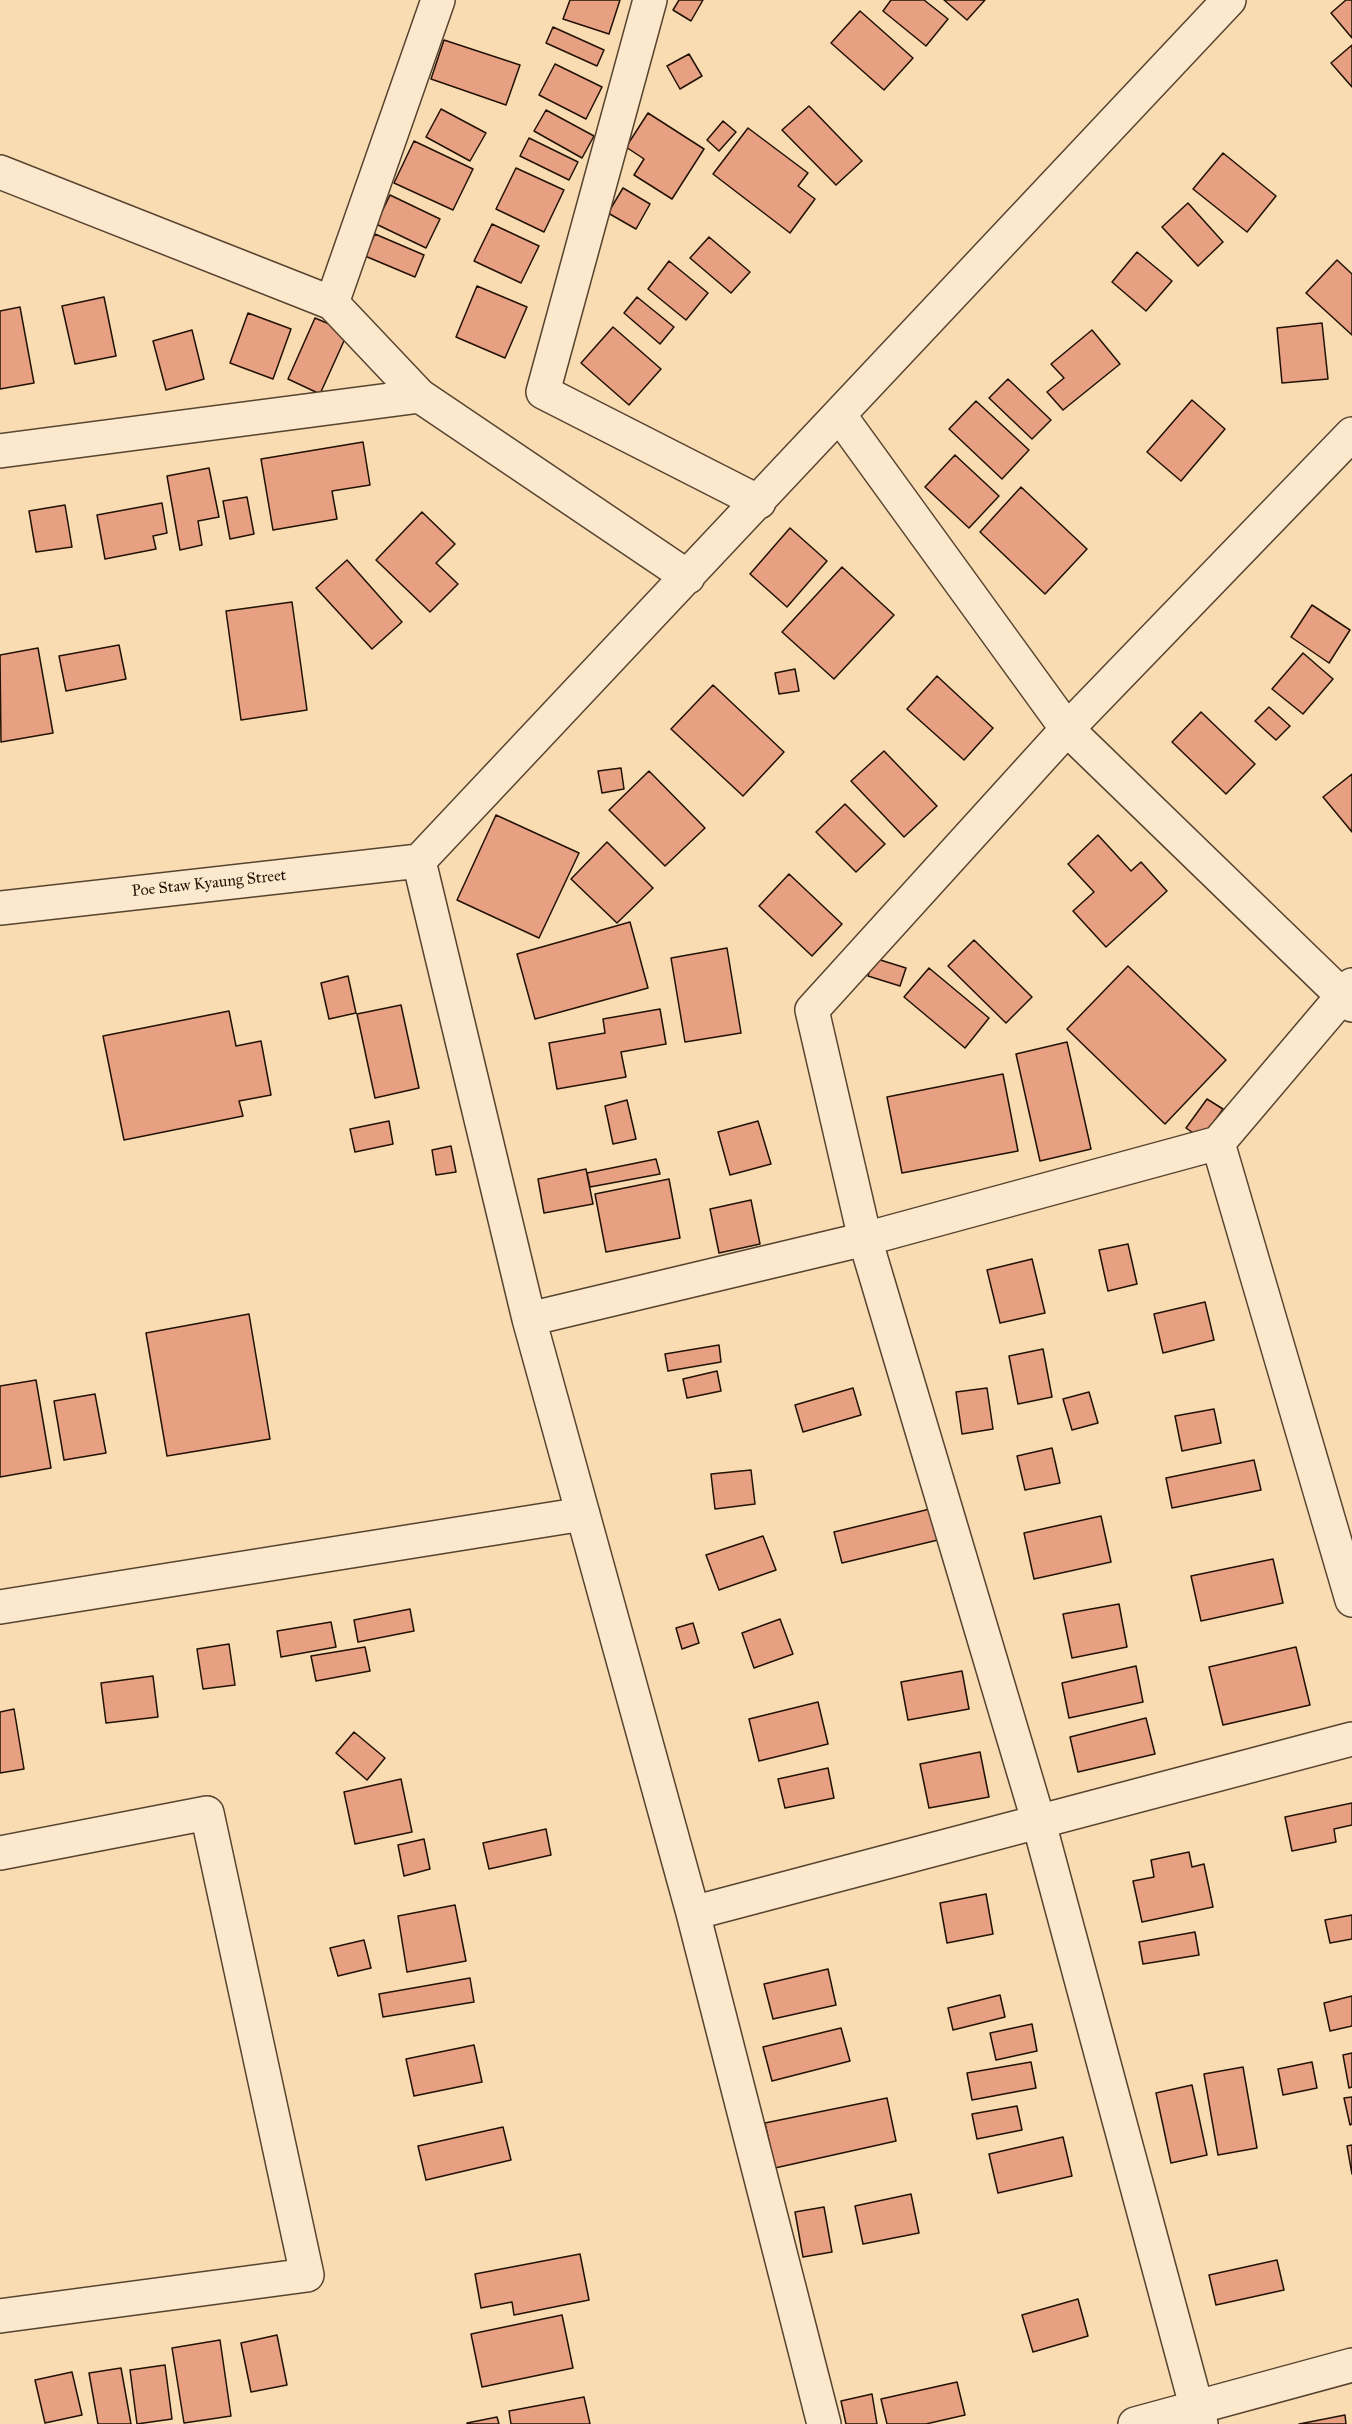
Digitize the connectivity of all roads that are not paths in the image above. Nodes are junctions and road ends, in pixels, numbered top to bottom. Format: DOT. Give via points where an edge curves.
graph roads {
  1 [pos="438,0"];
  2 [pos="650,0"];
  3 [pos="1229,0"];
  4 [pos="0,172"];
  5 [pos="332,303"];
  6 [pos="420,396"];
  7 [pos="840,416"];
  8 [pos="1352,434"];
  9 [pos="0,451"];
  10 [pos="759,502"];
  11 [pos="688,577"];
  12 [pos="1067,729"];
  13 [pos="419,861"];
  14 [pos="0,908"];
  15 [pos="1348,996"];
  16 [pos="1218,1143"];
  17 [pos="865,1239"];
  18 [pos="529,1319"];
  19 [pos="583,1514"];
  20 [pos="1352,1600"];
  21 [pos="0,1607"];
  22 [pos="1352,1739"];
  23 [pos="1039,1823"];
  24 [pos="0,1853"];
  25 [pos="693,1913"];
  26 [pos="0,2316"];
  27 [pos="1352,2365"];
  28 [pos="1199,2415"];
  29 [pos="824,2424"];
  30 [pos="1135,2424"];
  1 -- 5 [label="street"];
  2 -- 10 [label="street" via="543,392"];
  3 -- 7 [label="street"];
  4 -- 5 [label="street"];
  5 -- 6 [label="street"];
  6 -- 9 [label="street"];
  6 -- 11 [label="street"];
  7 -- 10 [label="street"];
  7 -- 12 [label="street"];
  8 -- 12 [label="street"];
  10 -- 11 [label="street"];
  11 -- 13 [label="street"];
  12 -- 15 [label="street"];
  12 -- 17 [label="street" via="812,1010"];
  13 -- 14 [label="street, Poe Staw Kyaung Street"];
  13 -- 18 [label="street"];
  15 -- 16 [label="street"];
  16 -- 17 [label="street"];
  16 -- 20 [label="street"];
  17 -- 18 [label="street"];
  17 -- 23 [label="street"];
  18 -- 19 [label="street"];
  19 -- 21 [label="street"];
  19 -- 25 [label="street"];
  22 -- 23 [label="street"];
  23 -- 25 [label="street"];
  23 -- 28 [label="street"];
  24 -- 26 [label="street" via="207,1813 307,2276"];
  25 -- 29 [label="street"];
  27 -- 28 [label="street"];
  28 -- 30 [label="street"];
}
